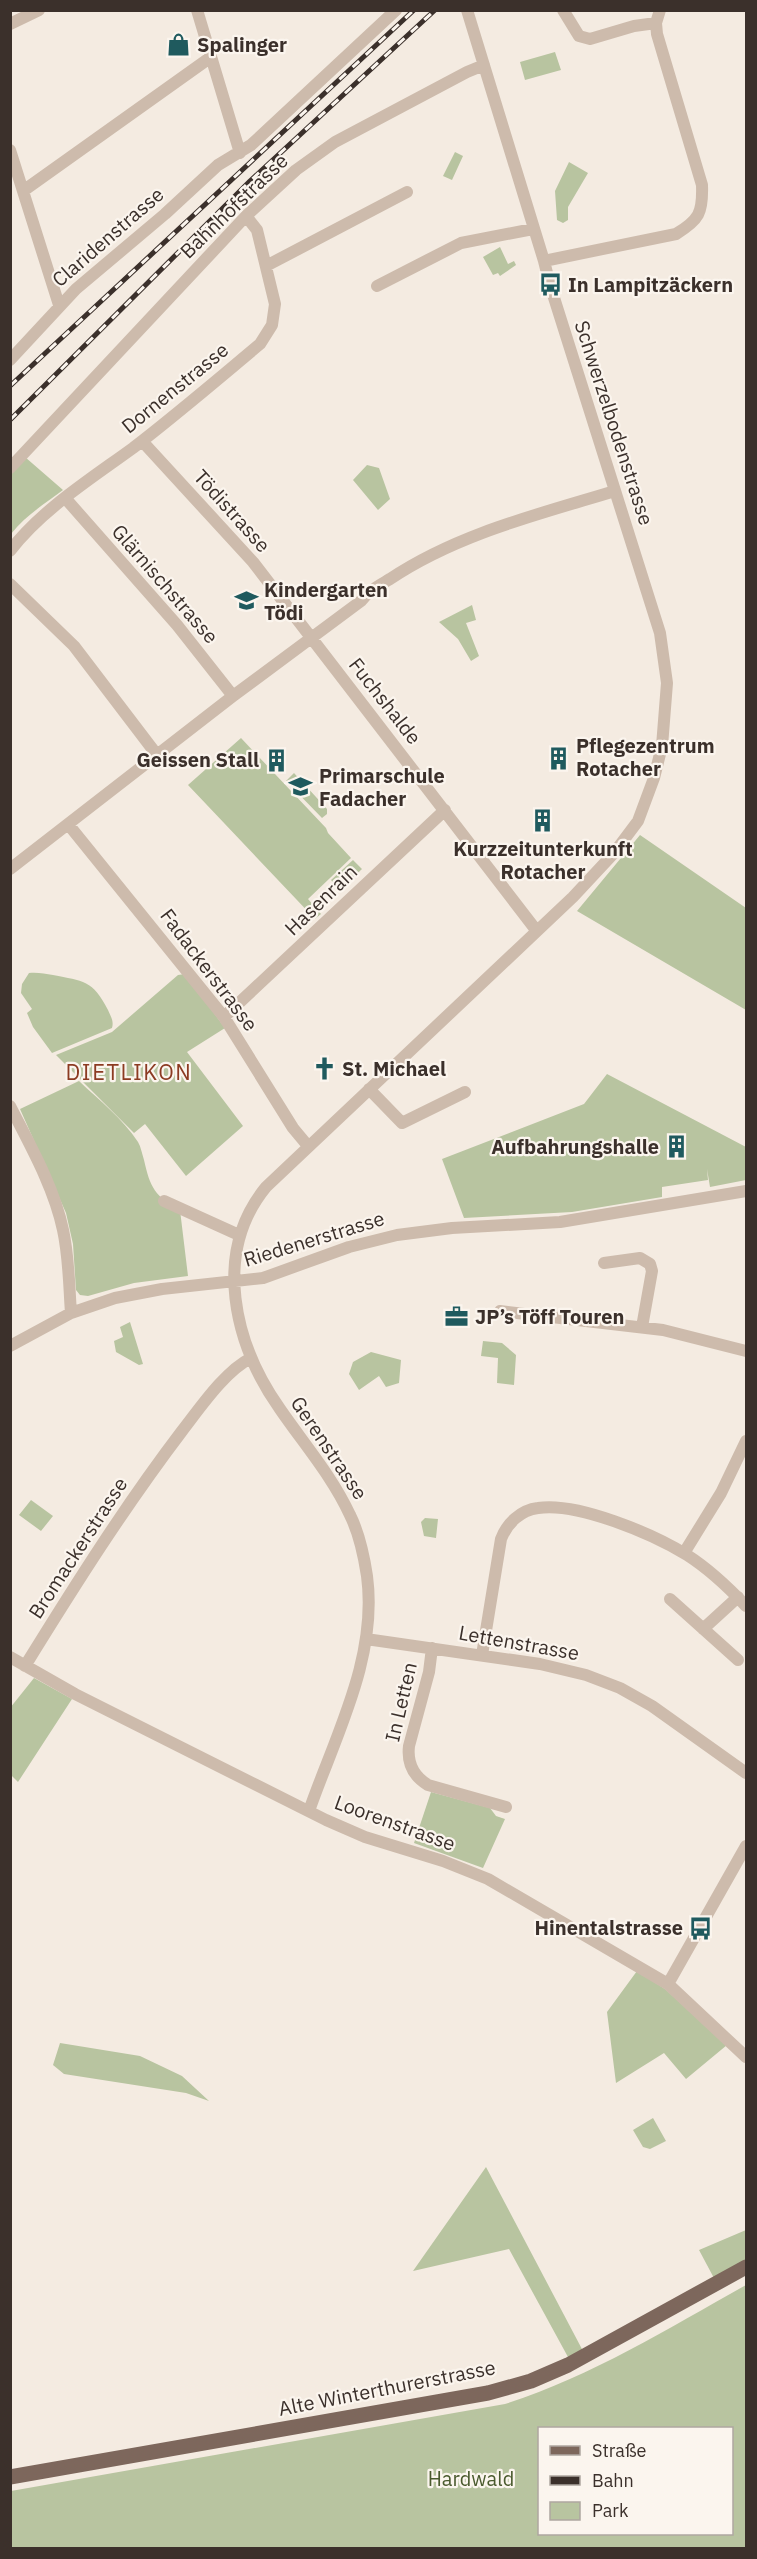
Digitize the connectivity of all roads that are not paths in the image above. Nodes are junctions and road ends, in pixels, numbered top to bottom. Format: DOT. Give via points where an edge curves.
graph roads {
  1 [pos="39,10"];
  2 [pos="197,10"];
  3 [pos="396,10"];
  4 [pos="467,10"];
  5 [pos="563,10"];
  6 [pos="660,10"];
  7 [pos="656,23"];
  8 [pos="10,24"];
  9 [pos="211,57"];
  10 [pos="484,66"];
  11 [pos="10,150"];
  12 [pos="240,153"];
  13 [pos="23,191"];
  14 [pos="407,192"];
  15 [pos="246,216"];
  16 [pos="533,229"];
  17 [pos="544,261"];
  18 [pos="266,266"];
  19 [pos="377,286"];
  20 [pos="58,305"];
  21 [pos="10,360"];
  22 [pos="142,441"];
  23 [pos="10,468"];
  24 [pos="615,491"];
  25 [pos="66,499"];
  26 [pos="10,550"];
  27 [pos="10,584"];
  28 [pos="312,638"];
  29 [pos="233,696"];
  30 [pos="158,755"];
  31 [pos="445,810"];
  32 [pos="68,824"];
  33 [pos="10,869"];
  34 [pos="536,930"];
  35 [pos="224,1017"];
  36 [pos="369,1089"];
  37 [pos="465,1092"];
  38 [pos="10,1106"];
  39 [pos="308,1146"];
  40 [pos="747,1191"];
  41 [pos="164,1202"];
  42 [pos="239,1235"];
  43 [pos="604,1263"];
  44 [pos="234,1283"];
  45 [pos="500,1311"];
  46 [pos="71,1313"];
  47 [pos="642,1327"];
  48 [pos="10,1346"];
  49 [pos="747,1351"];
  50 [pos="251,1358"];
  51 [pos="747,1441"];
  52 [pos="684,1553"];
  53 [pos="670,1599"];
  54 [pos="742,1602"];
  55 [pos="703,1629"];
  56 [pos="366,1638"];
  57 [pos="432,1648"];
  58 [pos="482,1655"];
  59 [pos="10,1657"];
  60 [pos="738,1660"];
  61 [pos="25,1666"];
  62 [pos="747,1773"];
  63 [pos="506,1808"];
  64 [pos="309,1811"];
  65 [pos="747,1846"];
  66 [pos="668,1984"];
  67 [pos="747,2057"];
  68 [pos="747,2267"];
  69 [pos="10,2477"];
  1 -- 8 [label="street"];
  2 -- 9 [label="street"];
  3 -- 12 [label="street, Claridenstrasse"];
  4 -- 10 [label="street"];
  5 -- 7 [label="street" via="579,36 590,39"];
  6 -- 7 [label="street"];
  7 -- 17 [label="street" via="700,177 703,202 699,215 676,234"];
  9 -- 12 [label="street"];
  9 -- 13 [label="street"];
  10 -- 15 [label="street, Bahnhofstrasse" via="335,141"];
  10 -- 16 [label="street, Schwerzelbodenstrasse"];
  11 -- 13 [label="street"];
  12 -- 20 [label="street, Claridenstrasse" via="221,163"];
  13 -- 20 [label="street"];
  14 -- 18 [label="street"];
  15 -- 18 [label="street, Dornenstrasse" via="257,230"];
  15 -- 23 [label="street, Bahnhofstrasse"];
  16 -- 17 [label="street, Schwerzelbodenstrasse"];
  16 -- 19 [label="street" via="461,243"];
  17 -- 24 [label="street, Schwerzelbodenstrasse"];
  18 -- 22 [label="street, Dornenstrasse" via="275,304 267,335"];
  20 -- 21 [label="street, Claridenstrasse"];
  22 -- 25 [label="street, Dornenstrasse"];
  22 -- 28 [label="street, Tödistrasse" via="253,562"];
  24 -- 28 [label="street" via="497,527 417,563 366,594"];
  24 -- 34 [label="street, Schwerzelbodenstrasse" via="660,633 667,683 662,746 646,795 631,817 624,837 598,871"];
  25 -- 26 [label="street, Dornenstrasse"];
  25 -- 29 [label="street, Glärnischstrasse" via="177,625"];
  27 -- 30 [label="street" via="74,646"];
  28 -- 29 [label="street"];
  28 -- 31 [label="street, Fuchshalde"];
  29 -- 30 [label="street"];
  30 -- 32 [label="street"];
  31 -- 34 [label="street, Fuchshalde"];
  31 -- 35 [label="street, Hasenrain"];
  32 -- 33 [label="street"];
  32 -- 35 [label="street, Fadackerstrasse"];
  34 -- 36 [label="street, Schwerzelbodenstrasse"];
  35 -- 39 [label="street, Fadackerstrasse"];
  36 -- 37 [label="street" via="402,1123"];
  36 -- 39 [label="street, Schwerzelbodenstrasse"];
  38 -- 46 [label="street" via="61,1219"];
  39 -- 42 [label="street, Schwerzelbodenstrasse" via="260,1195"];
  40 -- 44 [label="street, Riedenerstrasse" via="560,1222 397,1234 263,1278"];
  41 -- 42 [label="street"];
  42 -- 44 [label="street, Schwerzelbodenstrasse"];
  43 -- 47 [label="street" via="640,1258 650,1264"];
  44 -- 46 [label="street, Riedenerstrasse" via="150,1291"];
  44 -- 50 [label="street, Gerenstrasse"];
  45 -- 47 [label="street"];
  46 -- 48 [label="street, Riedenerstrasse"];
  47 -- 49 [label="street"];
  50 -- 56 [label="street, Gerenstrasse" via="279,1408 319,1462 352,1517 366,1575"];
  50 -- 61 [label="street, Bromackerstrasse" via="220,1385 166,1452 109,1532"];
  51 -- 52 [label="street" via="722,1493"];
  52 -- 54 [label="street"];
  52 -- 58 [label="street" via="645,1533 599,1517 553,1508 526,1511 510,1523 500,1543"];
  53 -- 55 [label="street"];
  54 -- 55 [label="street"];
  55 -- 60 [label="street"];
  56 -- 57 [label="street, Lettenstrasse"];
  56 -- 64 [label="street, Gerenstrasse" via="356,1682"];
  57 -- 58 [label="street, Lettenstrasse"];
  57 -- 63 [label="street, In Letten" via="409,1750 412,1769 428,1785"];
  58 -- 62 [label="street, Lettenstrasse" via="551,1666 609,1683 652,1706"];
  59 -- 61 [label="street, Loorenstrasse"];
  61 -- 64 [label="street, Loorenstrasse"];
  64 -- 66 [label="street, Loorenstrasse" via="365,1837 488,1879"];
  65 -- 66 [label="street"];
  66 -- 67 [label="street, Loorenstrasse"];
  68 -- 69 [label="main road, Alte Winterthurerstrasse" via="568,2364 488,2393"];
}
